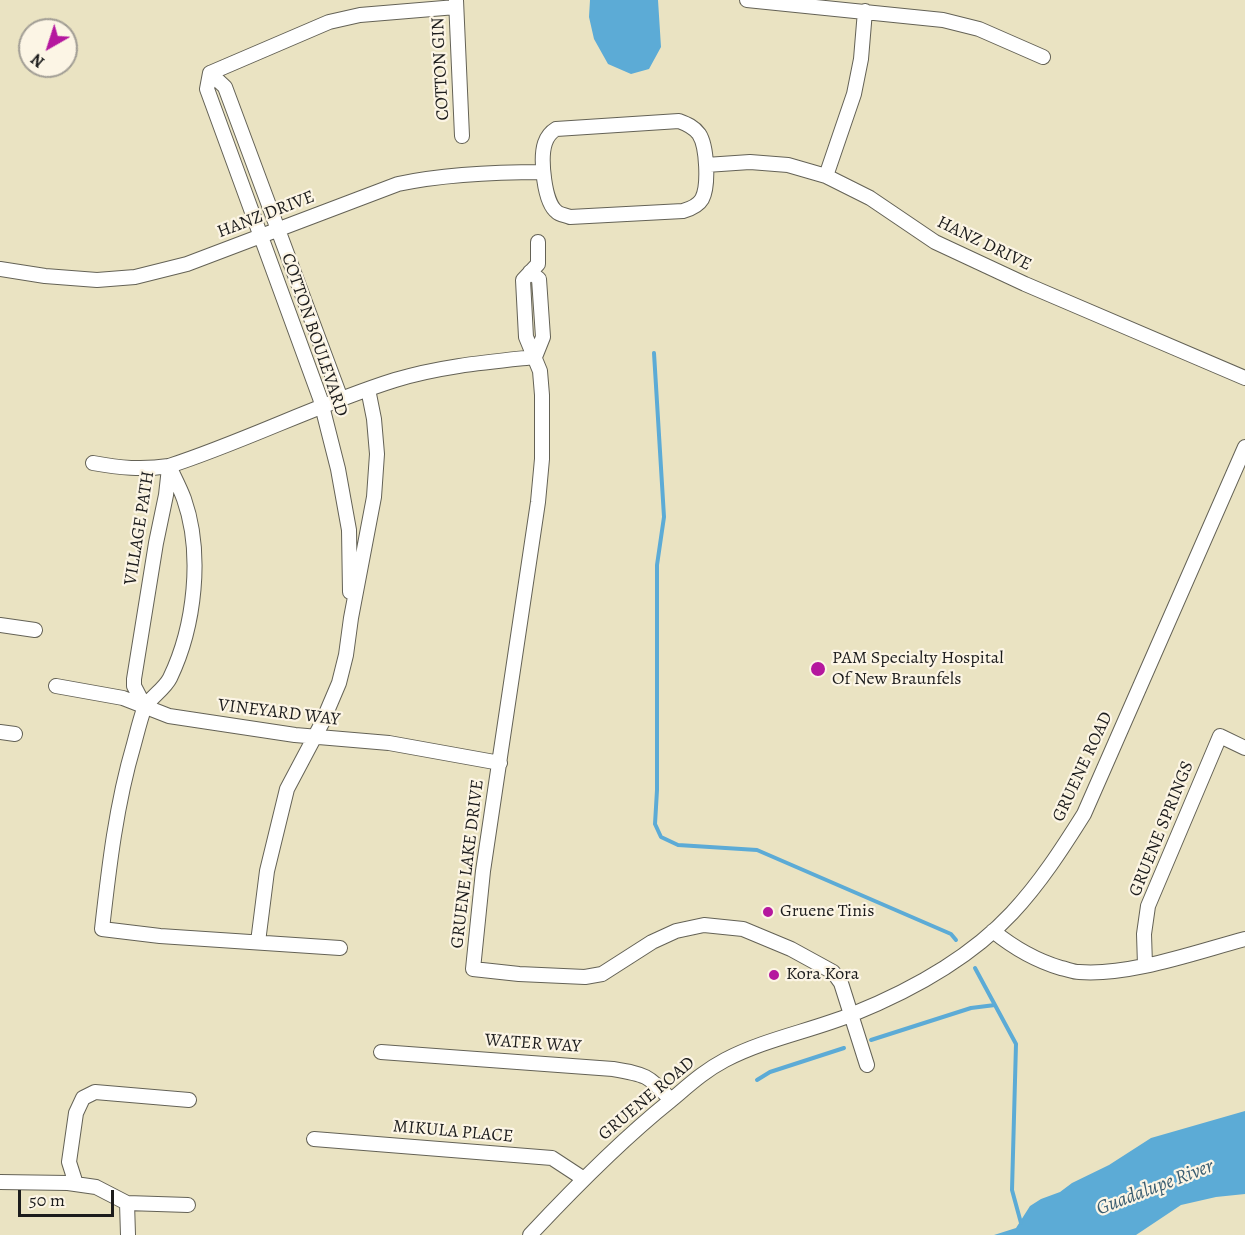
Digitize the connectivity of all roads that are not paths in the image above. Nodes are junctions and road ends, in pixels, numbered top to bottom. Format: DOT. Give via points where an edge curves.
graph roads {
  1 [pos="747,0"];
  2 [pos="456,3"];
  3 [pos="865,11"];
  4 [pos="1043,57"];
  5 [pos="210,73"];
  6 [pos="462,136"];
  7 [pos="706,165"];
  8 [pos="543,172"];
  9 [pos="826,176"];
  10 [pos="277,230"];
  11 [pos="260,236"];
  12 [pos="538,242"];
  13 [pos="0,269"];
  14 [pos="535,357"];
  15 [pos="1245,378"];
  16 [pos="368,389"];
  17 [pos="341,399"];
  18 [pos="321,407"];
  19 [pos="1245,447"];
  20 [pos="93,463"];
  21 [pos="169,466"];
  22 [pos="351,618"];
  23 [pos="0,625"];
  24 [pos="35,630"];
  25 [pos="56,686"];
  26 [pos="145,707"];
  27 [pos="0,732"];
  28 [pos="15,734"];
  29 [pos="314,737"];
  30 [pos="1245,748"];
  31 [pos="500,763"];
  32 [pos="993,931"];
  33 [pos="1245,939"];
  34 [pos="258,942"];
  35 [pos="340,948"];
  36 [pos="1145,965"];
  37 [pos="852,1014"];
  38 [pos="381,1052"];
  39 [pos="867,1065"];
  40 [pos="189,1100"];
  41 [pos="671,1100"];
  42 [pos="314,1139"];
  43 [pos="584,1179"];
  44 [pos="0,1182"];
  45 [pos="76,1184"];
  46 [pos="127,1203"];
  47 [pos="188,1205"];
  48 [pos="128,1235"];
  49 [pos="530,1235"];
  1 -- 3 [label="street"];
  2 -- 5 [label="street" via="329,22"];
  2 -- 6 [label="street, COTTON GIN"];
  3 -- 4 [label="street" via="962,23"];
  3 -- 9 [label="street" via="854,94"];
  5 -- 10 [label="street, COTTON BOULEVARD" via="225,87"];
  5 -- 11 [label="street, COTTON BOULEVARD" via="207,89"];
  7 -- 8 [label="street" via="700,135 679,121 556,129 545,142"];
  7 -- 8 [label="street" via="702,199 693,208 570,217 551,206"];
  7 -- 9 [label="street, HANZ DRIVE" via="788,165"];
  8 -- 10 [label="street, HANZ DRIVE" via="418,179"];
  9 -- 15 [label="street, HANZ DRIVE" via="870,198 935,242"];
  10 -- 11 [label="street, HANZ DRIVE"];
  10 -- 17 [label="street, COTTON BOULEVARD"];
  11 -- 13 [label="street, HANZ DRIVE" via="186,264 135,277 88,279"];
  11 -- 18 [label="street, COTTON BOULEVARD"];
  12 -- 14 [label="street, GRUENE LAKE DRIVE" via="538,264 530,272 539,279 543,337"];
  14 -- 16 [label="street" via="426,372"];
  14 -- 31 [label="street, GRUENE LAKE DRIVE" via="542,395 542,459"];
  16 -- 17 [label="street"];
  16 -- 22 [label="street, COTTON BOULEVARD" via="377,454 374,497"];
  17 -- 18 [label="street"];
  18 -- 21 [label="street"];
  18 -- 22 [label="street, COTTON BOULEVARD" via="349,530"];
  19 -- 32 [label="street, GRUENE ROAD" via="1084,814 1054,863"];
  20 -- 21 [label="street" via="125,469"];
  21 -- 26 [label="street, VILLAGE PATH" via="134,679"];
  21 -- 26 [label="street, VILLAGE PATH" via="184,500 194,542 195,579 189,619 170,678"];
  22 -- 29 [label="street, COTTON BOULEVARD" via="339,683"];
  23 -- 24 [label="street"];
  25 -- 26 [label="street, VINEYARD WAY" via="123,698"];
  26 -- 29 [label="street, VINEYARD WAY" via="169,716"];
  26 -- 34 [label="street, VILLAGE PATH" via="117,816 102,929"];
  27 -- 28 [label="street"];
  29 -- 31 [label="street, VINEYARD WAY" via="389,743"];
  29 -- 34 [label="street, COTTON BOULEVARD" via="284,799 267,871"];
  30 -- 36 [label="street, GRUENE SPRINGS" via="1220,736 1148,906"];
  31 -- 37 [label="street, GRUENE LAKE DRIVE" via="473,969 585,977 602,974 676,931 704,925 743,929 833,972"];
  32 -- 36 [label="street" via="1037,961 1078,972"];
  32 -- 37 [label="street, GRUENE ROAD" via="922,983"];
  33 -- 36 [label="street"];
  34 -- 35 [label="street, VILLAGE PATH"];
  37 -- 39 [label="street, GRUENE LAKE DRIVE"];
  37 -- 41 [label="street, GRUENE ROAD" via="725,1060"];
  38 -- 41 [label="street, WATER WAY" via="613,1069 642,1074"];
  40 -- 45 [label="street" via="95,1092 83,1098 76,1113 69,1162"];
  41 -- 43 [label="street, GRUENE ROAD"];
  42 -- 43 [label="street, MIKULA PLACE" via="552,1158"];
  43 -- 49 [label="street, GRUENE ROAD"];
  44 -- 45 [label="street"];
  45 -- 46 [label="street" via="96,1187"];
  46 -- 47 [label="street"];
  46 -- 48 [label="street"];
}
